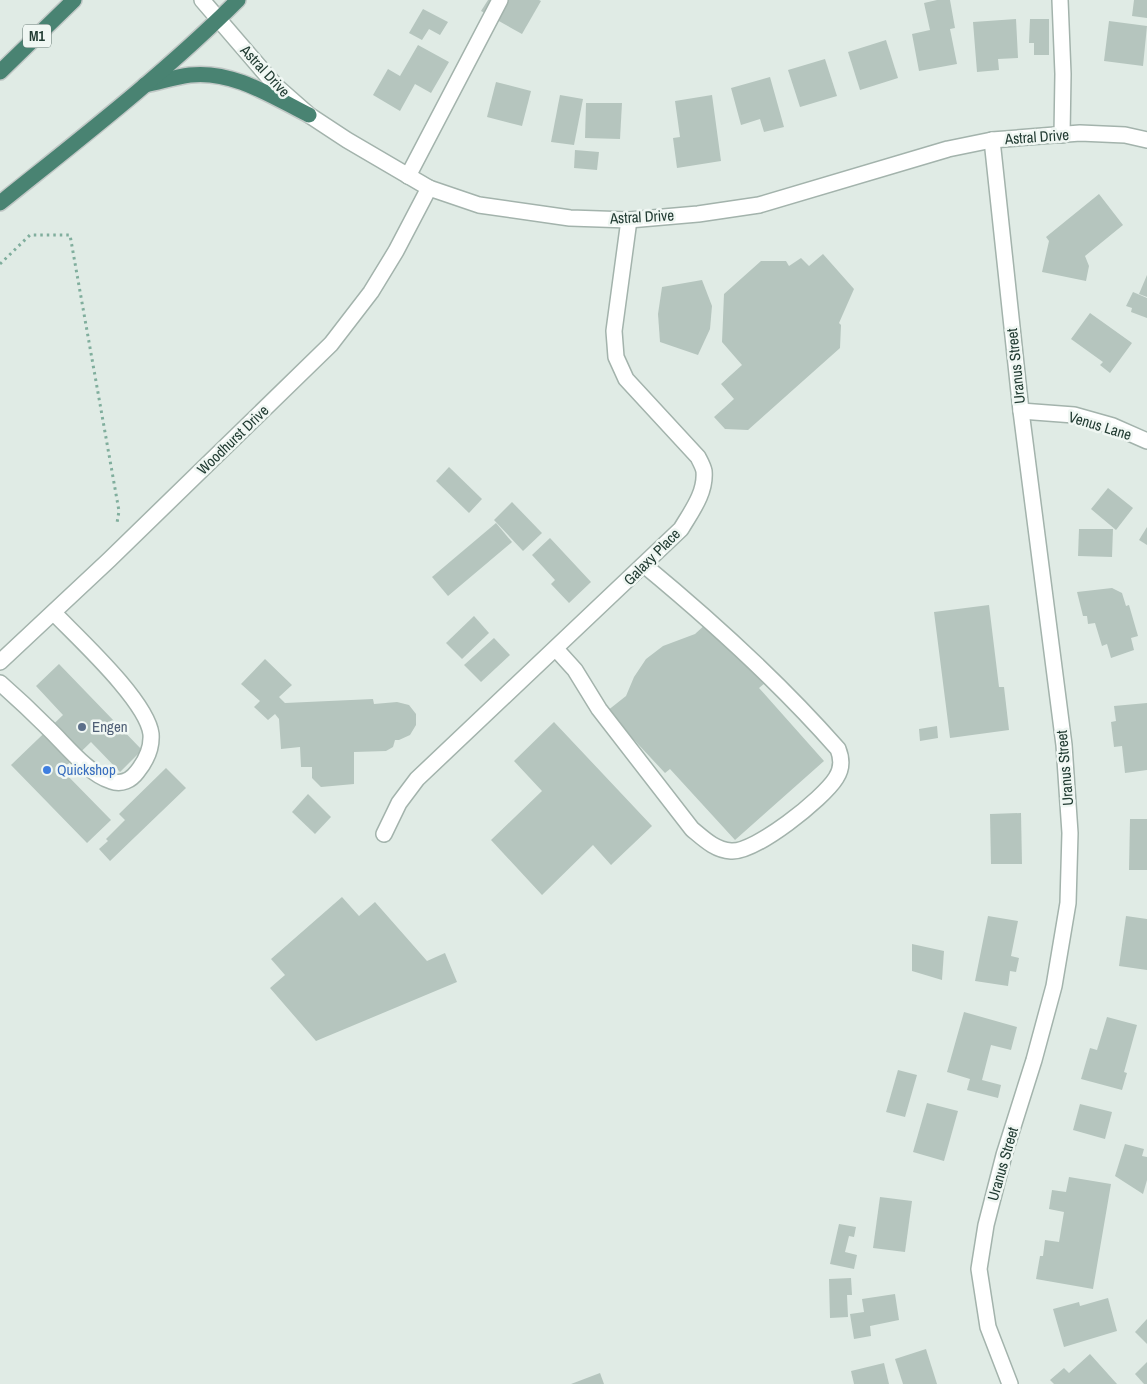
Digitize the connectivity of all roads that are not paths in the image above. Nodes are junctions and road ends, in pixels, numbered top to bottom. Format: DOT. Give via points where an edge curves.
graph roads {
  1 [pos="74,0"];
  2 [pos="202,0"];
  3 [pos="238,0"];
  4 [pos="500,0"];
  5 [pos="1060,0"];
  6 [pos="218,20"];
  7 [pos="0,72"];
  8 [pos="144,86"];
  9 [pos="309,115"];
  10 [pos="1062,135"];
  11 [pos="992,140"];
  12 [pos="1147,140"];
  13 [pos="408,176"];
  14 [pos="429,188"];
  15 [pos="0,204"];
  16 [pos="629,220"];
  17 [pos="1021,411"];
  18 [pos="1147,441"];
  19 [pos="644,566"];
  20 [pos="54,613"];
  21 [pos="556,649"];
  22 [pos="0,662"];
  23 [pos="0,682"];
  24 [pos="384,834"];
  25 [pos="1010,1384"];
  1 -- 7 [label="highway, M1"];
  2 -- 6 [label="street, Astral Drive"];
  3 -- 6 [label="highway"];
  4 -- 13 [label="street"];
  5 -- 10 [label="street"];
  6 -- 8 [label="highway"];
  6 -- 9 [label="street, Astral Drive" via="276,86"];
  8 -- 9 [label="highway" via="191,75 222,77 244,83"];
  8 -- 15 [label="highway"];
  9 -- 13 [label="street, Astral Drive"];
  10 -- 11 [label="street, Astral Drive"];
  10 -- 12 [label="street, Astral Drive" via="1126,135"];
  11 -- 16 [label="street, Astral Drive" via="948,148 759,205"];
  11 -- 17 [label="street, Uranus Street"];
  13 -- 14 [label="street, Astral Drive"];
  14 -- 16 [label="street, Astral Drive" via="478,205 570,218"];
  14 -- 20 [label="street, Woodhurst Drive" via="371,292 331,344"];
  16 -- 19 [label="street, Galaxy Place" via="614,331 616,357 626,379 687,443 704,470 703,487 681,529"];
  17 -- 18 [label="street, Venus Lane" via="1074,415 1113,426"];
  17 -- 25 [label="street, Uranus Street" via="1064,745 1070,833 1068,903 1054,986 1002,1164 986,1225 979,1269 988,1327"];
  19 -- 21 [label="street, Galaxy Place"];
  19 -- 21 [label="street" via="711,621 838,749 841,768 836,779 811,804 766,839 743,850 732,852 709,844 692,829 599,709 576,670"];
  20 -- 22 [label="street, Woodhurst Drive"];
  20 -- 23 [label="street" via="114,676 146,716 151,744 145,762 132,779 120,783 101,776"];
  21 -- 24 [label="street, Galaxy Place" via="417,779 399,803"];
}
